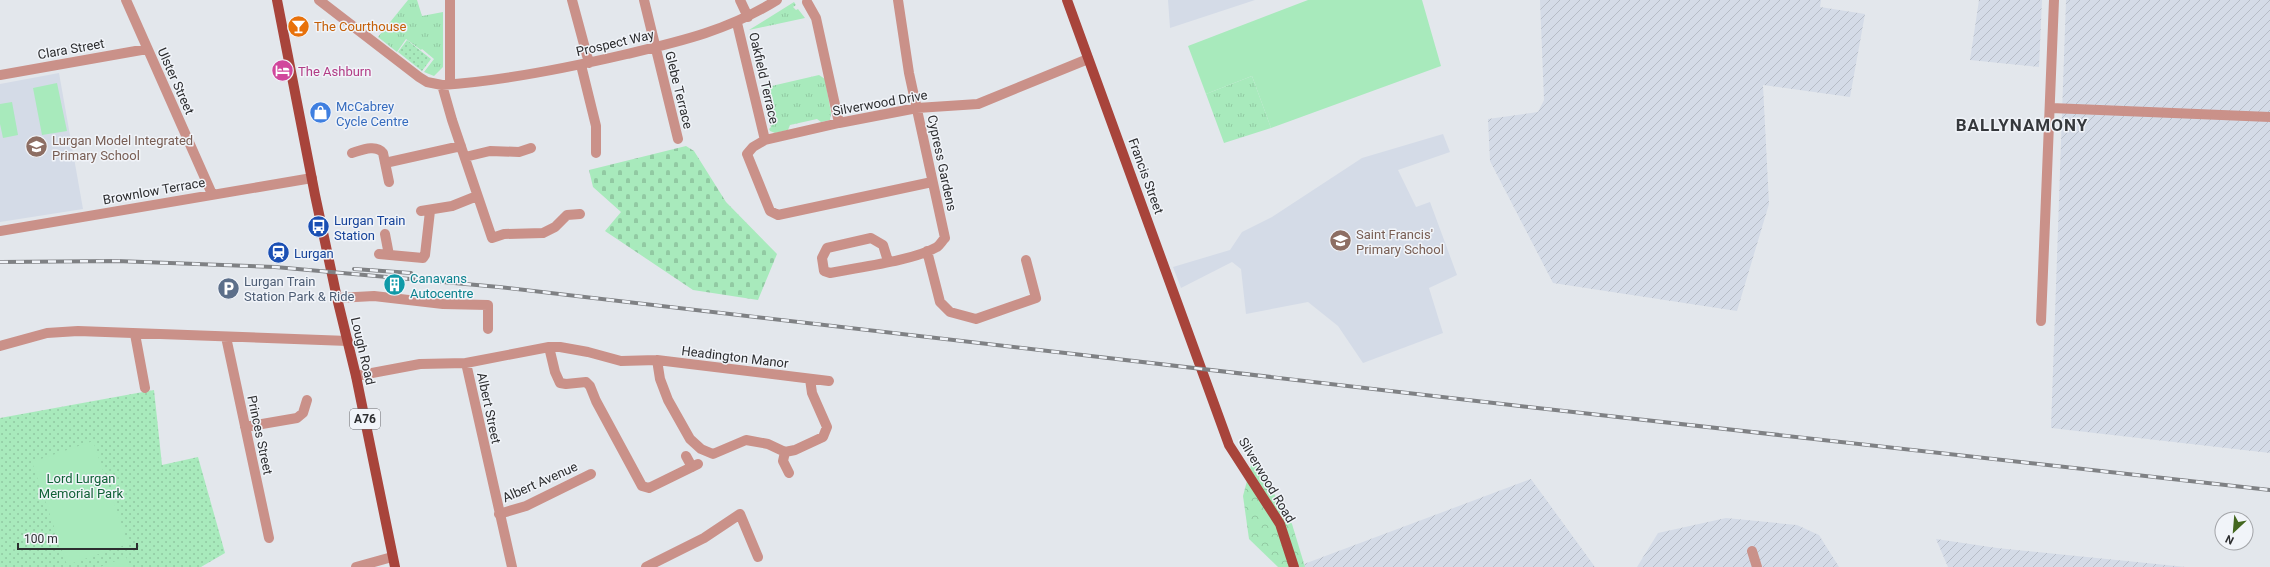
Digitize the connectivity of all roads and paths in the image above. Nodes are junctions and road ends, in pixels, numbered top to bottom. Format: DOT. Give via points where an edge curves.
graph roads {
  1 [pos="126,0"];
  2 [pos="277,0"];
  3 [pos="319,0"];
  4 [pos="450,0"];
  5 [pos="572,0"];
  6 [pos="644,0"];
  7 [pos="740,0"];
  8 [pos="777,0"];
  9 [pos="898,0"];
  10 [pos="1066,0"];
  11 [pos="2054,0"];
  12 [pos="806,2"];
  13 [pos="748,17"];
  14 [pos="737,23"];
  15 [pos="655,47"];
  16 [pos="147,49"];
  17 [pos="1088,59"];
  18 [pos="585,64"];
  19 [pos="0,76"];
  20 [pos="446,85"];
  21 [pos="917,108"];
  22 [pos="2051,108"];
  23 [pos="2270,117"];
  24 [pos="839,123"];
  25 [pos="678,139"];
  26 [pos="765,140"];
  27 [pos="461,146"];
  28 [pos="531,148"];
  29 [pos="352,152"];
  30 [pos="596,153"];
  31 [pos="465,157"];
  32 [pos="385,163"];
  33 [pos="312,178"];
  34 [pos="389,182"];
  35 [pos="932,182"];
  36 [pos="212,194"];
  37 [pos="477,196"];
  38 [pos="580,214"];
  39 [pos="0,231"];
  40 [pos="385,234"];
  41 [pos="927,251"];
  42 [pos="1026,260"];
  43 [pos="888,261"];
  44 [pos="337,298"];
  45 [pos="2041,321"];
  46 [pos="488,329"];
  47 [pos="135,334"];
  48 [pos="226,337"];
  49 [pos="348,341"];
  50 [pos="0,346"];
  51 [pos="549,347"];
  52 [pos="657,360"];
  53 [pos="1200,361"];
  54 [pos="466,363"];
  55 [pos="356,376"];
  56 [pos="810,379"];
  57 [pos="829,381"];
  58 [pos="145,388"];
  59 [pos="307,400"];
  60 [pos="245,427"];
  61 [pos="785,452"];
  62 [pos="686,456"];
  63 [pos="789,473"];
  64 [pos="591,474"];
  65 [pos="499,514"];
  66 [pos="269,538"];
  67 [pos="1752,551"];
  68 [pos="758,557"];
  69 [pos="393,562"];
  70 [pos="356,567"];
  71 [pos="512,567"];
  72 [pos="646,567"];
  73 [pos="1294,567"];
  74 [pos="1757,567"];
  1 -- 16 [label="street, Ulster Street"];
  2 -- 33 [label="main road, Lough Road / A76"];
  3 -- 20 [label="street" via="427,82"];
  4 -- 20 [label="street"];
  5 -- 18 [label="street"];
  6 -- 15 [label="street, Glebe Terrace"];
  7 -- 13 [label="street"];
  8 -- 13 [label="street, Prospect Way"];
  9 -- 21 [label="street, Cypress Gardens"];
  10 -- 17 [label="main road, Francis Street"];
  11 -- 22 [label="street"];
  12 -- 24 [label="street" via="816,18"];
  13 -- 14 [label="street, Prospect Way"];
  14 -- 15 [label="street, Prospect Way" via="701,36"];
  14 -- 26 [label="street, Oakfield Terrace"];
  15 -- 18 [label="street, Prospect Way"];
  15 -- 25 [label="street, Glebe Terrace"];
  16 -- 19 [label="street, Clara Street"];
  16 -- 36 [label="street, Ulster Street"];
  17 -- 21 [label="street, Silverwood Drive" via="978,104"];
  17 -- 53 [label="main road, Francis Street"];
  18 -- 20 [label="street, Prospect Way"];
  18 -- 30 [label="street" via="596,126"];
  20 -- 27 [label="street"];
  21 -- 24 [label="street, Silverwood Drive"];
  21 -- 35 [label="street, Cypress Gardens"];
  22 -- 23 [label="street"];
  22 -- 45 [label="street"];
  24 -- 26 [label="street, Silverwood Drive"];
  26 -- 35 [label="street" via="747,154 770,211 774,215"];
  27 -- 31 [label="street"];
  27 -- 32 [label="street"];
  28 -- 31 [label="street" via="519,152 490,151"];
  29 -- 32 [label="street" via="376,148 383,153"];
  31 -- 37 [label="street"];
  32 -- 34 [label="street"];
  33 -- 36 [label="street, Brownlow Terrace"];
  33 -- 44 [label="main road, Lough Road / A76"];
  35 -- 41 [label="street, Cypress Gardens" via="945,238 939,246"];
  36 -- 39 [label="street, Brownlow Terrace"];
  37 -- 38 [label="street" via="492,238 504,234 542,233 555,227 567,215"];
  37 -- 40 [label="street" via="452,206 425,211 425,255 422,258 384,255"];
  41 -- 42 [label="street" via="940,302 950,312 976,319 1035,300 1037,297"];
  41 -- 43 [label="street"];
  43 -- 43 [label="street" via="830,273 824,270 822,258 827,248 871,238 883,246"];
  44 -- 46 [label="street" via="374,296 443,304 488,305"];
  44 -- 49 [label="main road, Lough Road / A76"];
  47 -- 48 [label="street"];
  47 -- 50 [label="street" via="62,331"];
  47 -- 58 [label="street"];
  48 -- 49 [label="street"];
  48 -- 60 [label="street, Princes Street"];
  49 -- 55 [label="main road, Lough Road / A76"];
  51 -- 52 [label="street, Headington Manor" via="588,352 621,361"];
  51 -- 54 [label="street, Headington Manor"];
  51 -- 62 [label="street" via="560,383 586,382 590,386 642,486 649,488 695,465"];
  52 -- 56 [label="street, Headington Manor"];
  52 -- 61 [label="street" via="660,379 668,400 690,439 701,449 713,454 746,440"];
  53 -- 73 [label="main road, Silverwood Road" via="1229,444 1280,524"];
  54 -- 55 [label="street, Albert Street" via="420,364"];
  54 -- 65 [label="street, Albert Street"];
  55 -- 69 [label="main road, Lough Road / A76"];
  56 -- 57 [label="street, Headington Manor"];
  56 -- 61 [label="street" via="812,393 826,432 823,437"];
  59 -- 60 [label="street" via="303,414 297,418"];
  60 -- 66 [label="street, Princes Street"];
  61 -- 63 [label="street" via="783,461"];
  64 -- 65 [label="street, Albert Avenue" via="526,506"];
  65 -- 71 [label="street, Albert Street"];
  67 -- 74 [label="street"];
  68 -- 72 [label="street" via="740,514 704,538"];
  69 -- 70 [label="street"];
}
